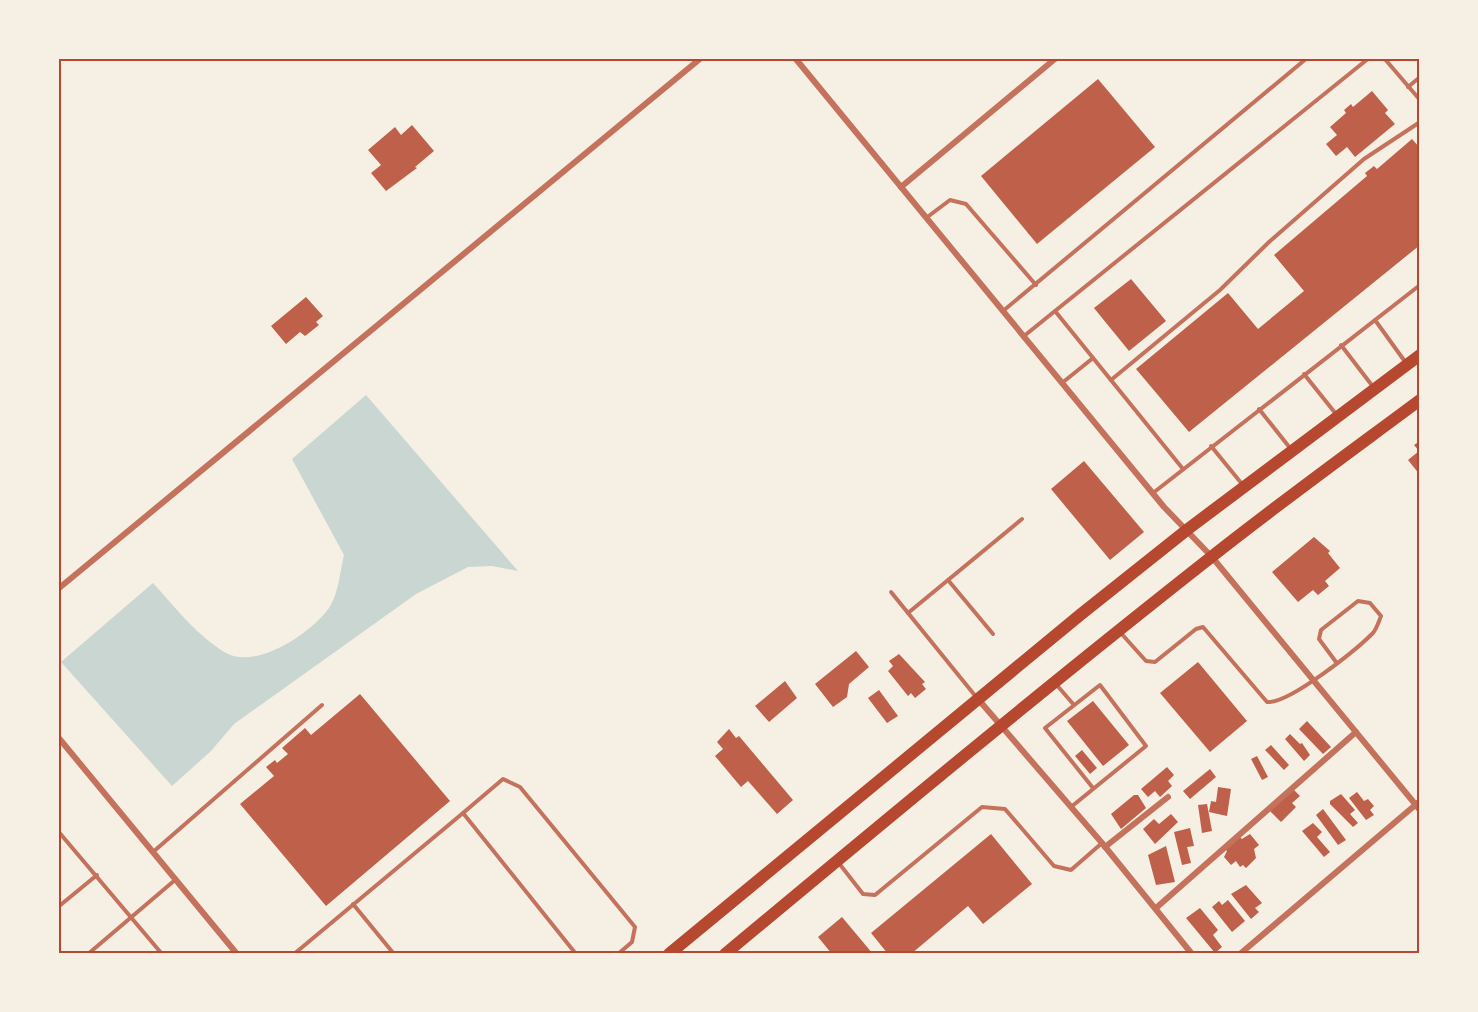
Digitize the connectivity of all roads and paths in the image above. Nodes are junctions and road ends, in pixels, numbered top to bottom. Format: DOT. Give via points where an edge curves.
graph roads {
  1 [pos="701,58"];
  2 [pos="795,58"];
  3 [pos="1056,58"];
  4 [pos="1306,58"];
  5 [pos="1369,58"];
  6 [pos="1384,58"];
  7 [pos="1419,78"];
  8 [pos="1408,87"];
  9 [pos="1419,100"];
  10 [pos="1419,122"];
  11 [pos="901,187"];
  12 [pos="927,218"];
  13 [pos="1036,285"];
  14 [pos="1419,285"];
  15 [pos="1055,310"];
  16 [pos="1003,311"];
  17 [pos="1374,320"];
  18 [pos="1024,336"];
  19 [pos="1341,345"];
  20 [pos="1419,355"];
  21 [pos="1093,358"];
  22 [pos="1407,364"];
  23 [pos="1304,374"];
  24 [pos="1111,380"];
  25 [pos="1062,383"];
  26 [pos="1375,389"];
  27 [pos="1419,400"];
  28 [pos="1259,409"];
  29 [pos="1338,417"];
  30 [pos="1212,446"];
  31 [pos="1293,451"];
  32 [pos="1183,469"];
  33 [pos="1244,487"];
  34 [pos="1153,493"];
  35 [pos="1022,519"];
  36 [pos="1188,530"];
  37 [pos="1212,556"];
  38 [pos="948,580"];
  39 [pos="58,589"];
  40 [pos="891,592"];
  41 [pos="909,613"];
  42 [pos="1118,631"];
  43 [pos="993,634"];
  44 [pos="1336,662"];
  45 [pos="1313,681"];
  46 [pos="1055,682"];
  47 [pos="977,699"];
  48 [pos="322,705"];
  49 [pos="1074,705"];
  50 [pos="1000,726"];
  51 [pos="1356,732"];
  52 [pos="58,737"];
  53 [pos="1093,788"];
  54 [pos="1168,797"];
  55 [pos="1418,805"];
  56 [pos="1070,807"];
  57 [pos="462,813"];
  58 [pos="58,831"];
  59 [pos="1104,845"];
  60 [pos="153,852"];
  61 [pos="837,861"];
  62 [pos="97,876"];
  63 [pos="176,879"];
  64 [pos="353,904"];
  65 [pos="58,907"];
  66 [pos="1156,908"];
  67 [pos="132,917"];
  68 [pos="731,952"];
  69 [pos="88,954"];
  70 [pos="162,954"];
  71 [pos="237,954"];
  72 [pos="294,954"];
  73 [pos="394,954"];
  74 [pos="576,954"];
  75 [pos="618,954"];
  76 [pos="669,954"];
  77 [pos="1192,954"];
  78 [pos="1240,954"];
  1 -- 39 [label="street"];
  2 -- 11 [label="street"];
  3 -- 11 [label="street"];
  4 -- 13 [label="lane"];
  5 -- 15 [label="lane"];
  6 -- 8 [label="lane"];
  7 -- 8 [label="lane"];
  8 -- 9 [label="lane"];
  10 -- 24 [label="lane" via="1364,159 1220,290"];
  11 -- 12 [label="street"];
  12 -- 13 [label="lane" via="950,200 966,204"];
  12 -- 16 [label="street"];
  13 -- 16 [label="lane"];
  14 -- 17 [label="lane"];
  15 -- 18 [label="lane"];
  15 -- 21 [label="lane"];
  16 -- 18 [label="street"];
  17 -- 19 [label="lane"];
  17 -- 22 [label="lane"];
  18 -- 25 [label="street"];
  19 -- 23 [label="lane"];
  19 -- 26 [label="lane"];
  20 -- 22 [label="main road"];
  21 -- 24 [label="lane"];
  21 -- 25 [label="lane"];
  22 -- 26 [label="main road"];
  23 -- 28 [label="lane"];
  23 -- 29 [label="lane"];
  24 -- 32 [label="lane"];
  25 -- 34 [label="street"];
  26 -- 29 [label="main road"];
  27 -- 37 [label="main road"];
  28 -- 30 [label="lane"];
  28 -- 31 [label="lane"];
  29 -- 31 [label="main road"];
  30 -- 32 [label="lane"];
  30 -- 33 [label="lane"];
  31 -- 33 [label="main road"];
  32 -- 34 [label="lane"];
  33 -- 36 [label="main road"];
  34 -- 36 [label="street"];
  35 -- 38 [label="lane"];
  36 -- 37 [label="street"];
  36 -- 47 [label="main road"];
  37 -- 42 [label="main road"];
  37 -- 45 [label="street"];
  38 -- 41 [label="lane"];
  38 -- 43 [label="lane"];
  40 -- 41 [label="lane"];
  41 -- 47 [label="lane"];
  42 -- 45 [label="lane" via="1146,661 1155,662 1203,627 1266,702 1284,699"];
  42 -- 46 [label="main road"];
  44 -- 44 [label="lane" via="1374,632 1382,616 1371,603 1358,601 1321,630 1319,639"];
  44 -- 45 [label="lane"];
  45 -- 51 [label="street"];
  46 -- 49 [label="lane"];
  46 -- 50 [label="main road"];
  47 -- 50 [label="street"];
  47 -- 76 [label="main road"];
  48 -- 60 [label="lane"];
  49 -- 53 [label="lane" via="1045,728"];
  49 -- 53 [label="lane" via="1100,685 1146,746"];
  50 -- 56 [label="street"];
  50 -- 61 [label="main road"];
  51 -- 55 [label="street"];
  51 -- 66 [label="street"];
  52 -- 60 [label="street"];
  53 -- 56 [label="lane"];
  54 -- 59 [label="street"];
  55 -- 78 [label="street"];
  56 -- 59 [label="street"];
  57 -- 64 [label="lane"];
  57 -- 74 [label="lane"];
  57 -- 75 [label="lane" via="504,779 520,787 635,927 632,942"];
  58 -- 62 [label="lane"];
  59 -- 61 [label="lane" via="1071,870 1054,866 1005,808 982,807 875,895 863,894"];
  59 -- 66 [label="street"];
  60 -- 63 [label="street"];
  61 -- 68 [label="main road"];
  62 -- 65 [label="lane"];
  62 -- 67 [label="lane"];
  63 -- 67 [label="lane"];
  63 -- 71 [label="street"];
  64 -- 72 [label="lane"];
  64 -- 73 [label="lane"];
  66 -- 77 [label="street"];
  67 -- 69 [label="lane"];
  67 -- 70 [label="lane"];
}
